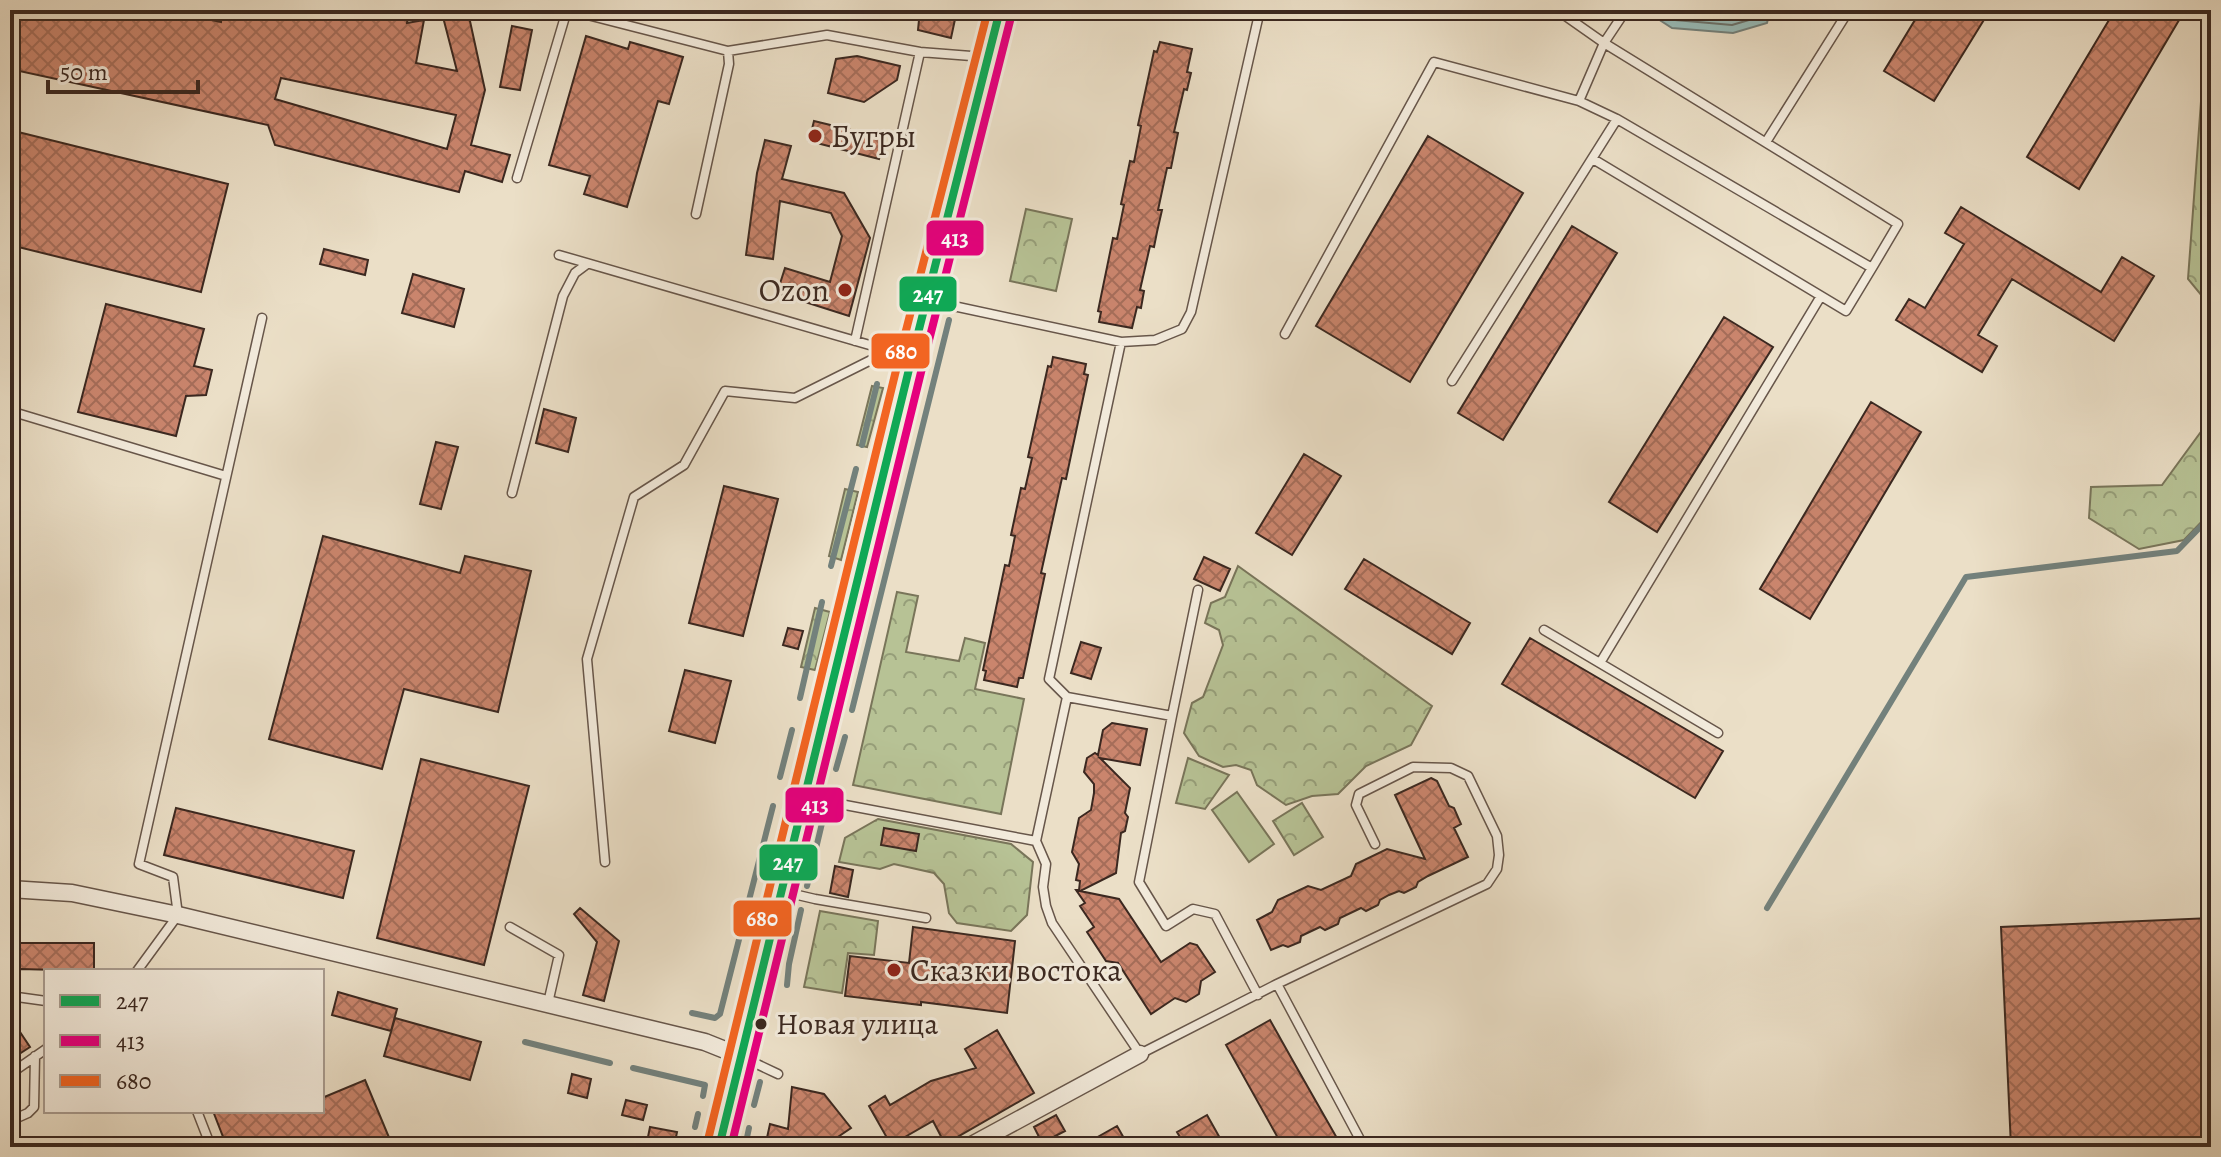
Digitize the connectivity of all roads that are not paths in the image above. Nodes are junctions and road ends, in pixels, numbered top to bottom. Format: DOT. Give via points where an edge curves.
graph roads {
  1 [pos="568,10"];
  2 [pos="1000,10"];
  3 [pos="1260,10"];
  4 [pos="1557,10"];
  5 [pos="1626,10"];
  6 [pos="1849,10"];
  7 [pos="1604,43"];
  8 [pos="728,51"];
  9 [pos="920,52"];
  10 [pos="988,58"];
  11 [pos="1579,101"];
  12 [pos="1617,119"];
  13 [pos="1766,142"];
  14 [pos="1593,159"];
  15 [pos="517,178"];
  16 [pos="696,214"];
  17 [pos="559,255"];
  18 [pos="587,264"];
  19 [pos="1872,268"];
  20 [pos="1821,296"];
  21 [pos="927,301"];
  22 [pos="262,318"];
  23 [pos="1285,334"];
  24 [pos="855,341"];
  25 [pos="1121,342"];
  26 [pos="901,354"];
  27 [pos="1452,381"];
  28 [pos="10,411"];
  29 [pos="226,476"];
  30 [pos="512,493"];
  31 [pos="1198,590"];
  32 [pos="1544,630"];
  33 [pos="1600,663"];
  34 [pos="1067,697"];
  35 [pos="1172,716"];
  36 [pos="1718,733"];
  37 [pos="804,796"];
  38 [pos="1036,841"];
  39 [pos="1375,844"];
  40 [pos="605,862"];
  41 [pos="10,889"];
  42 [pos="781,891"];
  43 [pos="178,915"];
  44 [pos="926,918"];
  45 [pos="510,927"];
  46 [pos="138,969"];
  47 [pos="1277,984"];
  48 [pos="1258,995"];
  49 [pos="10,996"];
  50 [pos="44,1001"];
  51 [pos="547,1004"];
  52 [pos="44,1050"];
  53 [pos="1140,1054"];
  54 [pos="35,1056"];
  55 [pos="740,1056"];
  56 [pos="10,1074"];
  57 [pos="778,1074"];
  58 [pos="198,1113"];
  59 [pos="10,1121"];
  60 [pos="1876,1145"];
  61 [pos="211,1147"];
  62 [pos="719,1147"];
  63 [pos="968,1147"];
  64 [pos="1364,1147"];
  65 [pos="1809,1147"];
  1 -- 8 [label="lane"];
  1 -- 15 [label="lane"];
  2 -- 10 [label="main road"];
  3 -- 25 [label="lane" via="1191,312 1182,329 1155,340"];
  4 -- 7 [label="lane"];
  5 -- 7 [label="lane"];
  6 -- 13 [label="lane"];
  7 -- 11 [label="lane"];
  7 -- 13 [label="lane"];
  8 -- 9 [label="lane" via="827,35"];
  8 -- 16 [label="lane"];
  9 -- 10 [label="lane"];
  9 -- 24 [label="lane"];
  10 -- 21 [label="main road"];
  11 -- 12 [label="lane"];
  11 -- 23 [label="lane" via="1434,62"];
  12 -- 14 [label="lane"];
  12 -- 19 [label="lane"];
  13 -- 19 [label="lane" via="1898,224"];
  14 -- 20 [label="lane"];
  14 -- 27 [label="lane"];
  17 -- 18 [label="lane"];
  18 -- 24 [label="lane"];
  18 -- 30 [label="lane" via="575,273 563,296"];
  19 -- 20 [label="lane" via="1846,311"];
  20 -- 33 [label="lane"];
  21 -- 25 [label="lane"];
  21 -- 26 [label="main road"];
  22 -- 29 [label="lane"];
  24 -- 26 [label="lane"];
  25 -- 34 [label="lane" via="1049,679"];
  26 -- 37 [label="main road" via="849,620"];
  26 -- 40 [label="lane" via="795,398 725,391 684,465 634,497 587,659"];
  28 -- 29 [label="lane"];
  29 -- 43 [label="lane" via="139,864 173,877"];
  31 -- 35 [label="lane"];
  32 -- 33 [label="lane"];
  33 -- 36 [label="lane"];
  34 -- 35 [label="lane"];
  34 -- 38 [label="lane"];
  35 -- 48 [label="lane" via="1139,882 1166,926 1193,909 1215,914"];
  37 -- 38 [label="lane"];
  37 -- 42 [label="main road"];
  38 -- 53 [label="lane" via="1046,864 1043,887 1052,923"];
  39 -- 47 [label="lane" via="1356,805 1359,794 1413,767 1451,768 1468,776 1497,836 1497,869 1487,884"];
  41 -- 43 [label="street" via="72,893"];
  42 -- 44 [label="lane"];
  42 -- 55 [label="main road"];
  43 -- 46 [label="lane"];
  43 -- 51 [label="street"];
  45 -- 51 [label="lane" via="559,955"];
  47 -- 48 [label="lane"];
  47 -- 64 [label="lane"];
  48 -- 53 [label="lane"];
  49 -- 50 [label="lane"];
  51 -- 55 [label="street" via="705,1042"];
  52 -- 54 [label="lane"];
  53 -- 63 [label="street"];
  54 -- 56 [label="lane"];
  54 -- 59 [label="lane" via="34,1107"];
  55 -- 57 [label="lane"];
  55 -- 62 [label="main road"];
  58 -- 61 [label="lane"];
  60 -- 65 [label="lane"];
}
